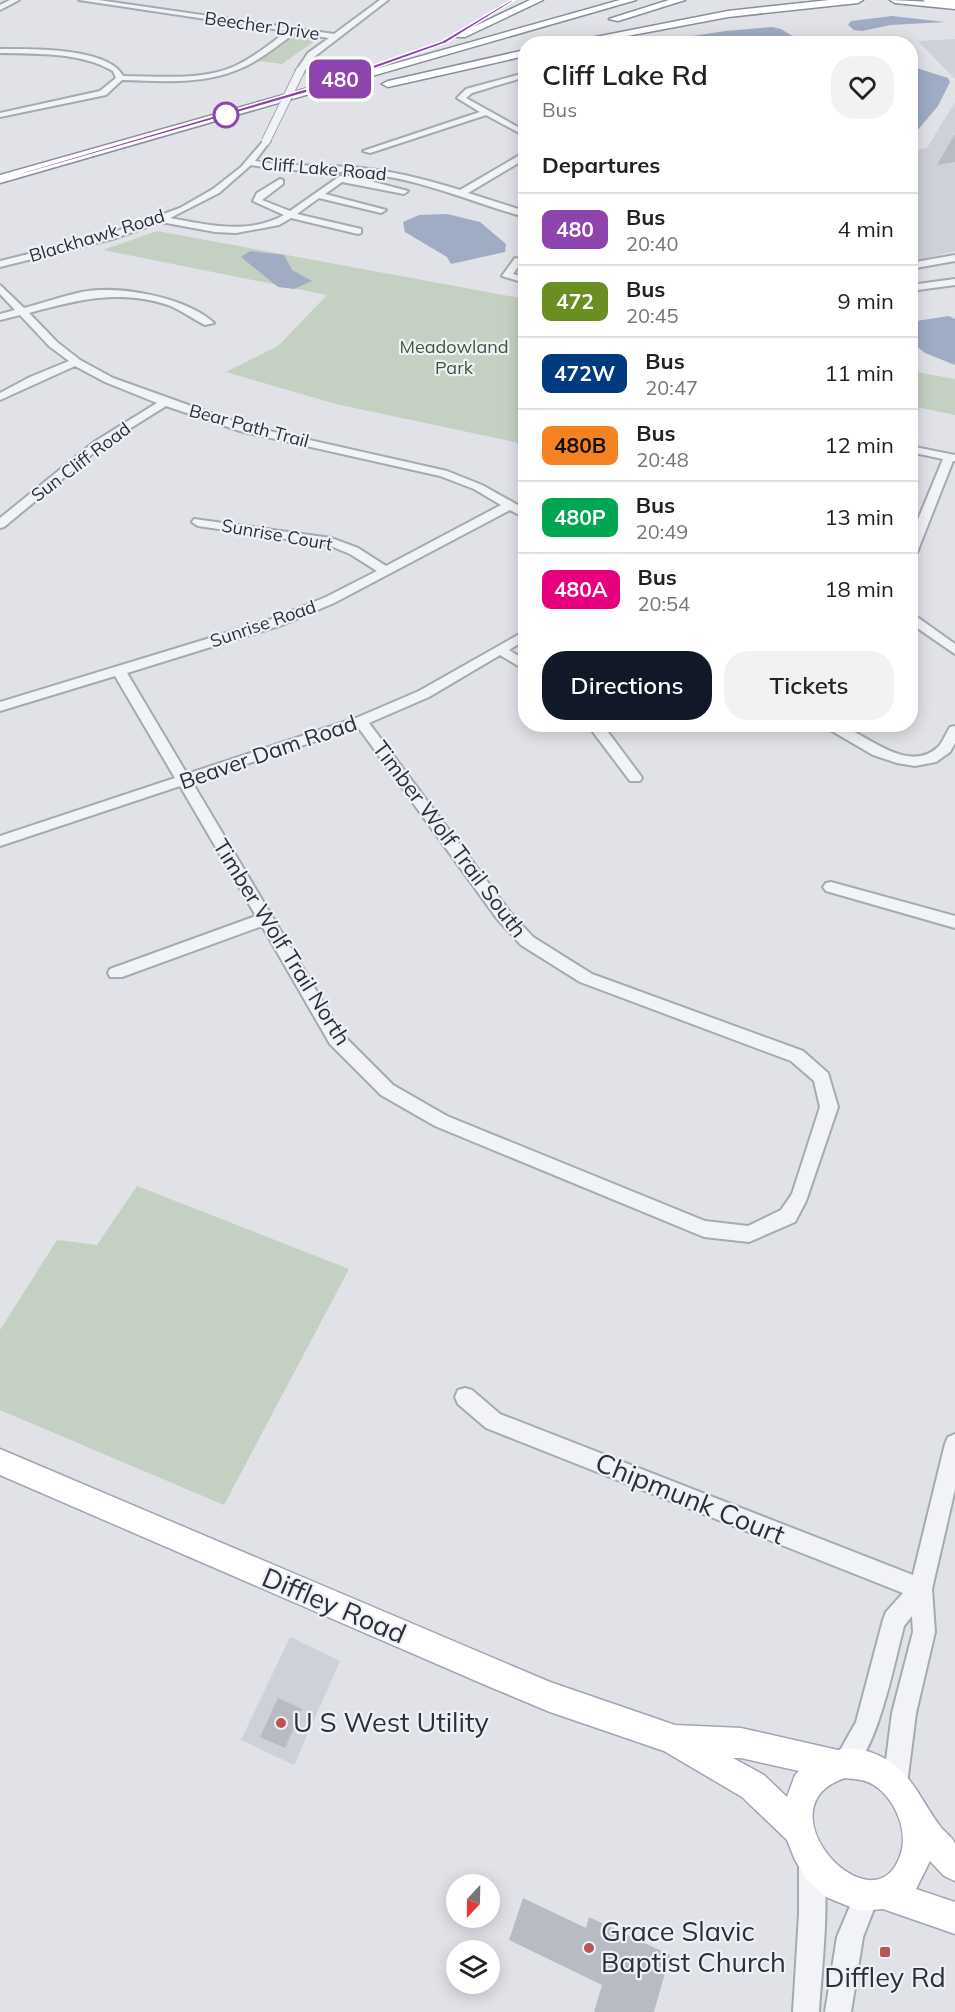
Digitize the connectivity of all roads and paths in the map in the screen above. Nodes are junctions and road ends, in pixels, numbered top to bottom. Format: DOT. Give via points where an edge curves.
graph roads {
  1 [pos="15,0"];
  2 [pos="83,0"];
  3 [pos="167,0"];
  4 [pos="384,0"];
  5 [pos="512,0"];
  6 [pos="538,0"];
  7 [pos="631,0"];
  8 [pos="680,0"];
  9 [pos="837,0"];
  10 [pos="858,0"];
  11 [pos="895,0"];
  12 [pos="927,0"];
  13 [pos="822,3"];
  14 [pos="955,4"];
  15 [pos="0,8"];
  16 [pos="171,12"];
  17 [pos="604,22"];
  18 [pos="294,30"];
  19 [pos="334,36"];
  20 [pos="454,36"];
  21 [pos="566,36"];
  22 [pos="518,46"];
  23 [pos="0,51"];
  24 [pos="518,54"];
  25 [pos="518,77"];
  26 [pos="120,78"];
  27 [pos="307,91"];
  28 [pos="297,110"];
  29 [pos="487,112"];
  30 [pos="0,115"];
  31 [pos="266,119"];
  32 [pos="518,130"];
  33 [pos="366,151"];
  34 [pos="518,162"];
  35 [pos="252,163"];
  36 [pos="0,179"];
  37 [pos="280,182"];
  38 [pos="470,189"];
  39 [pos="404,190"];
  40 [pos="460,194"];
  41 [pos="317,195"];
  42 [pos="518,204"];
  43 [pos="381,210"];
  44 [pos="518,212"];
  45 [pos="291,214"];
  46 [pos="159,219"];
  47 [pos="221,219"];
  48 [pos="236,230"];
  49 [pos="358,231"];
  50 [pos="955,258"];
  51 [pos="518,260"];
  52 [pos="0,264"];
  53 [pos="918,265"];
  54 [pos="955,267"];
  55 [pos="918,273"];
  56 [pos="518,278"];
  57 [pos="955,282"];
  58 [pos="918,287"];
  59 [pos="0,288"];
  60 [pos="22,311"];
  61 [pos="0,317"];
  62 [pos="209,323"];
  63 [pos="76,362"];
  64 [pos="0,397"];
  65 [pos="165,402"];
  66 [pos="918,451"];
  67 [pos="952,458"];
  68 [pos="511,505"];
  69 [pos="518,510"];
  70 [pos="198,522"];
  71 [pos="0,524"];
  72 [pos="918,537"];
  73 [pos="386,571"];
  74 [pos="918,622"];
  75 [pos="518,640"];
  76 [pos="501,650"];
  77 [pos="955,650"];
  78 [pos="518,661"];
  79 [pos="119,671"];
  80 [pos="0,707"];
  81 [pos="361,721"];
  82 [pos="955,730"];
  83 [pos="600,732"];
  84 [pos="841,732"];
  85 [pos="635,778"];
  86 [pos="183,781"];
  87 [pos="0,841"];
  88 [pos="831,887"];
  89 [pos="265,919"];
  90 [pos="955,922"];
  91 [pos="116,973"];
  92 [pos="800,1196"];
  93 [pos="465,1397"];
  94 [pos="955,1444"];
  95 [pos="0,1462"];
  96 [pos="921,1589"];
  97 [pos="672,1739"];
  98 [pos="840,1764"];
  99 [pos="895,1784"];
  100 [pos="912,1809"];
  101 [pos="799,1830"];
  102 [pos="811,1862"];
  103 [pos="955,1865"];
  104 [pos="875,1895"];
  105 [pos="955,1918"];
  106 [pos="806,2012"];
  107 [pos="838,2012"];
  1 -- 15 [label="street"];
  2 -- 16 [label="street, Beecher Drive"];
  3 -- 16 [label="street"];
  4 -- 19 [label="street, Blackhawk Road"];
  5 -- 20 [label="highway"];
  6 -- 27 [label="highway" via="444,42"];
  7 -- 27 [label="highway"];
  8 -- 17 [label="highway"];
  9 -- 13 [label="highway"];
  10 -- 13 [label="highway"];
  11 -- 14 [label="highway"];
  12 -- 14 [label="main road"];
  13 -- 21 [label="highway"];
  16 -- 18 [label="street, Beecher Drive"];
  18 -- 19 [label="street, Beecher Drive"];
  18 -- 26 [label="street" via="247,63 227,71 192,77"];
  19 -- 35 [label="street, Blackhawk Road, bridge" via="311,55 300,71"];
  22 -- 24 [label="highway" via="380,86"];
  23 -- 26 [label="street" via="94,60 116,67"];
  25 -- 29 [label="street" via="462,95 464,101"];
  26 -- 30 [label="street" via="104,93"];
  27 -- 36 [label="highway"];
  28 -- 31 [label="highway"];
  29 -- 32 [label="street"];
  29 -- 33 [label="street"];
  34 -- 38 [label="street"];
  35 -- 38 [label="street, Cliff Lake Road" via="368,164"];
  35 -- 40 [label="street, Cliff Lake Road" via="367,171"];
  35 -- 46 [label="street, Blackhawk Road" via="213,193"];
  37 -- 45 [label="street" via="257,201"];
  38 -- 40 [label="street"];
  38 -- 42 [label="street, Cliff Lake Road"];
  39 -- 41 [label="street" via="340,179"];
  40 -- 44 [label="street, Cliff Lake Road"];
  41 -- 43 [label="street"];
  41 -- 45 [label="street"];
  45 -- 48 [label="street" via="276,223"];
  45 -- 49 [label="street"];
  46 -- 48 [label="street"];
  46 -- 52 [label="street, Blackhawk Road" via="100,239"];
  47 -- 48 [label="street"];
  50 -- 53 [label="street"];
  51 -- 56 [label="street" via="507,276"];
  54 -- 55 [label="street"];
  57 -- 58 [label="street"];
  59 -- 60 [label="street, Bear Path Trail"];
  60 -- 61 [label="street"];
  60 -- 62 [label="street" via="84,295 118,293 171,303"];
  60 -- 63 [label="street, Bear Path Trail"];
  63 -- 64 [label="street"];
  63 -- 65 [label="street, Bear Path Trail"];
  65 -- 68 [label="street, Bear Path Trail" via="244,429 442,473"];
  65 -- 71 [label="street, Sun Cliff Road" via="98,444"];
  66 -- 67 [label="street"];
  67 -- 72 [label="street"];
  68 -- 69 [label="street, Bear Path Trail"];
  68 -- 73 [label="street, Sunrise Road"];
  70 -- 73 [label="street, Sunrise Court" via="331,542"];
  73 -- 79 [label="street, Sunrise Road" via="277,622"];
  74 -- 77 [label="street"];
  75 -- 76 [label="street, Beaver Dam Road"];
  76 -- 78 [label="street"];
  76 -- 81 [label="street, Beaver Dam Road" via="424,694"];
  79 -- 80 [label="street, Sunrise Road"];
  79 -- 86 [label="street, Timber Wolf Trail North"];
  81 -- 86 [label="street, Beaver Dam Road"];
  81 -- 92 [label="street, Timber Wolf Trail South" via="504,916 527,941 586,978 797,1056 822,1078 829,1107"];
  82 -- 84 [label="street" via="951,744 941,754 912,761 878,753"];
  83 -- 85 [label="street"];
  86 -- 87 [label="street, Beaver Dam Road"];
  86 -- 89 [label="street, Timber Wolf Trail North"];
  88 -- 90 [label="street"];
  89 -- 91 [label="street"];
  89 -- 92 [label="street, Timber Wolf Trail North" via="336,1039 387,1090 441,1121 704,1229 749,1234 788,1216"];
  93 -- 96 [label="street, Chipmunk Court" via="493,1421"];
  94 -- 96 [label="street"];
  95 -- 97 [label="main road, Diffley Road" via="500,1677"];
  96 -- 98 [label="street" via="894,1620 866,1726"];
  96 -- 99 [label="street" via="924,1632 904,1713"];
  97 -- 98 [label="main road, Diffley Road" via="741,1743"];
  97 -- 101 [label="main road, Diffley Road" via="753,1786"];
  98 -- 99 [label="main road" via="863,1765"];
  98 -- 101 [label="main road" via="818,1773 805,1788 799,1808"];
  99 -- 100 [label="main road"];
  100 -- 103 [label="main road" via="929,1837"];
  100 -- 104 [label="main road" via="918,1851 912,1870 900,1885"];
  101 -- 102 [label="main road"];
  102 -- 104 [label="main road" via="826,1880 846,1892"];
  102 -- 106 [label="street"];
  104 -- 105 [label="main road"];
  104 -- 107 [label="street" via="850,1937"];
}
